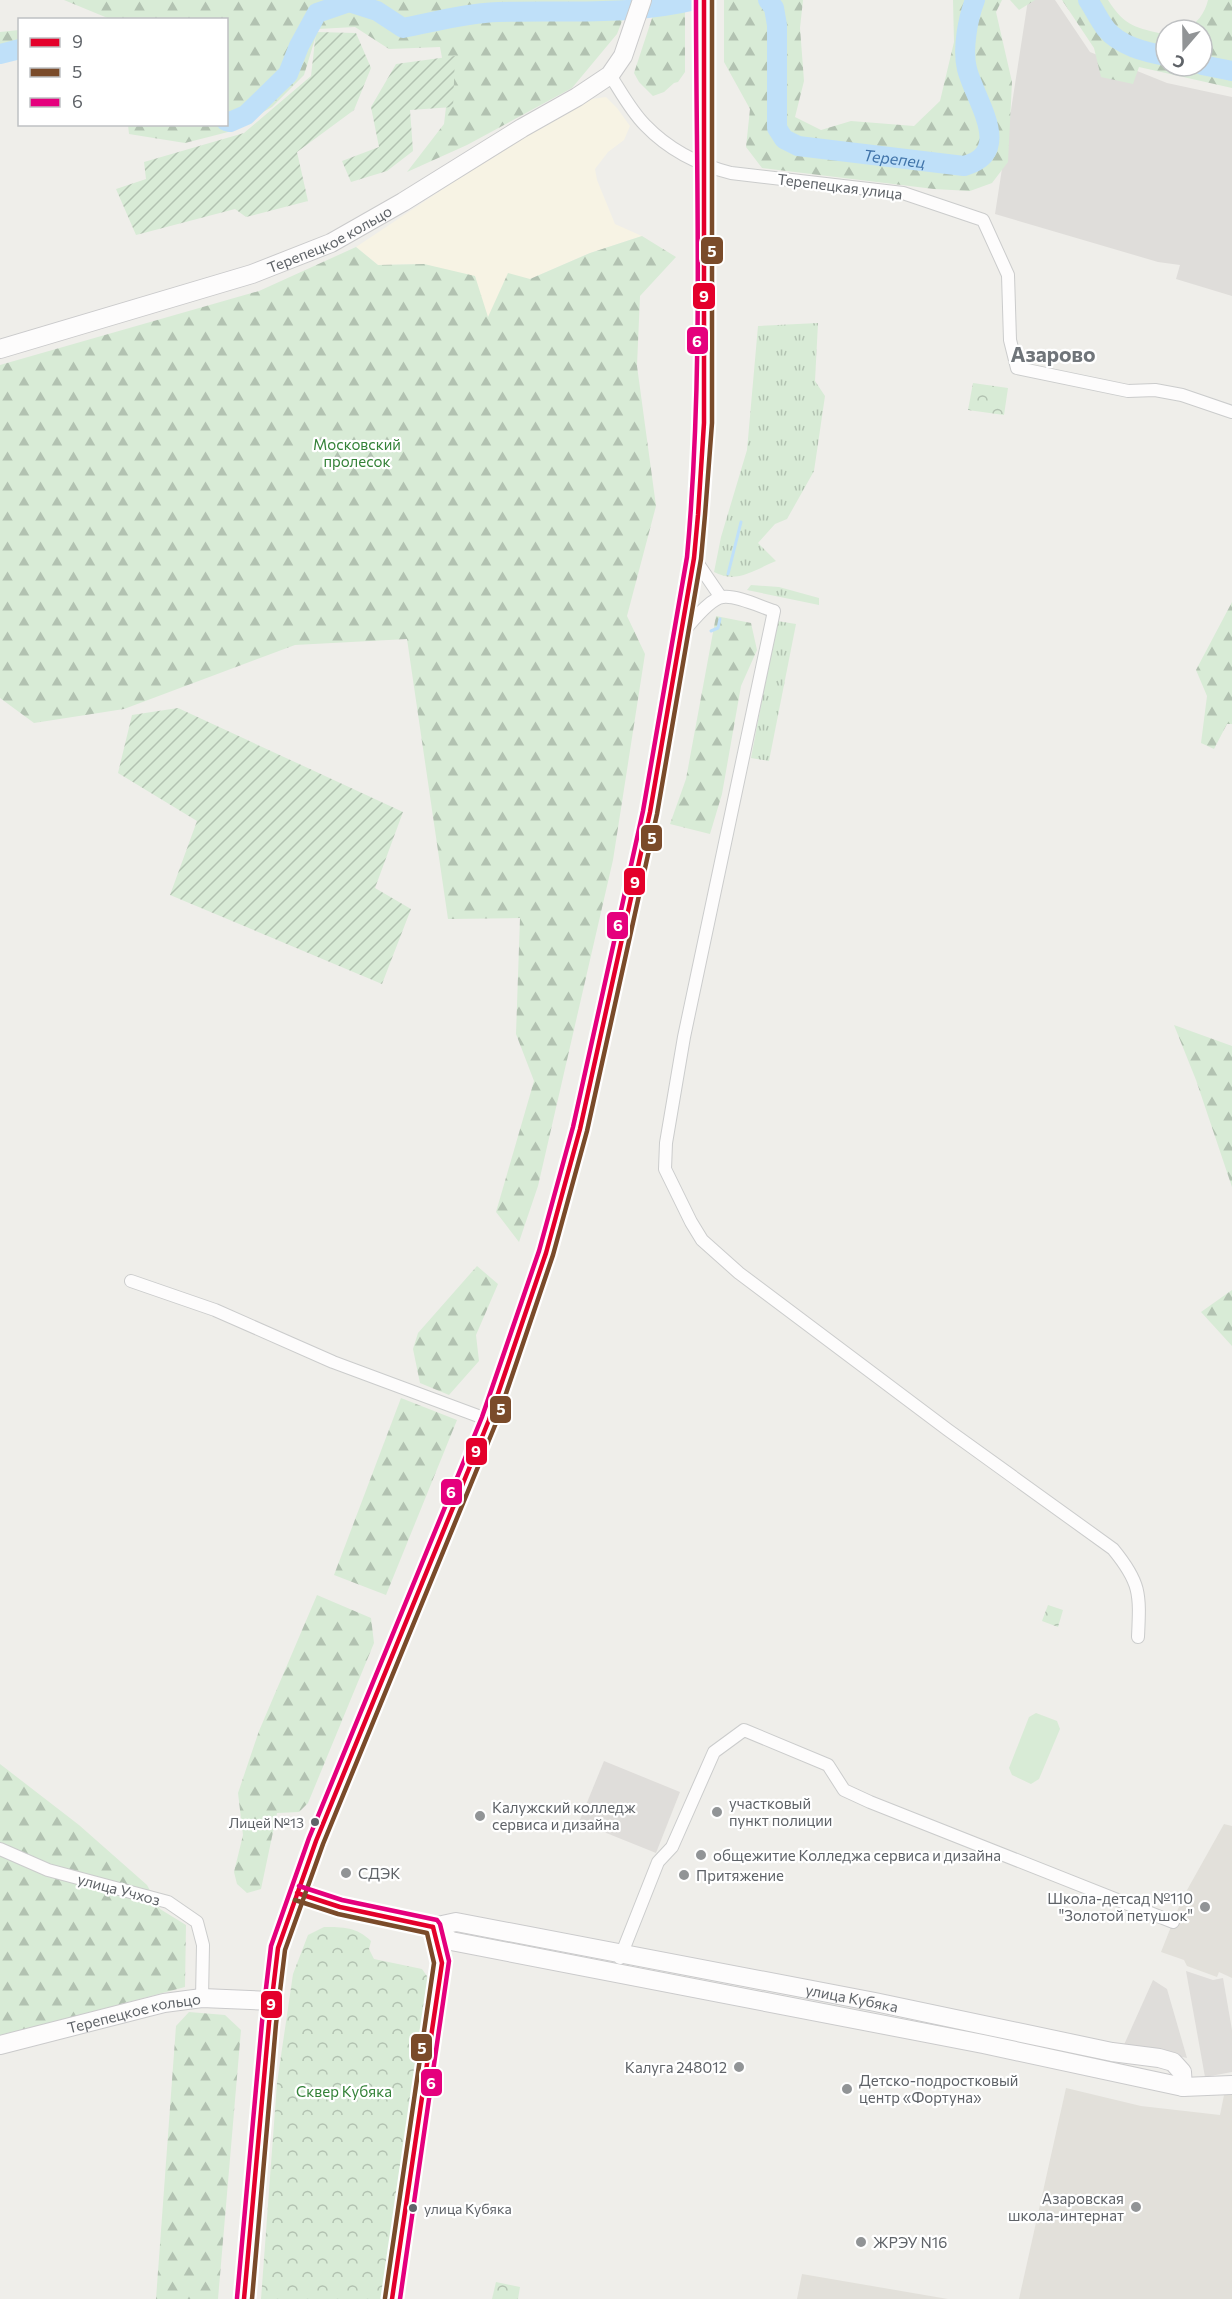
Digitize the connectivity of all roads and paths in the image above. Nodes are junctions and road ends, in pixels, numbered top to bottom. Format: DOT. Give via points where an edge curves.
graph roads {
  1 [pos="642,0"];
  2 [pos="704,0"];
  3 [pos="610,75"];
  4 [pos="0,349"];
  5 [pos="1232,412"];
  6 [pos="694,558"];
  7 [pos="720,596"];
  8 [pos="681,634"];
  9 [pos="131,1281"];
  10 [pos="489,1420"];
  11 [pos="1138,1638"];
  12 [pos="0,1849"];
  13 [pos="297,1893"];
  14 [pos="1173,1922"];
  15 [pos="433,1927"];
  16 [pos="623,1953"];
  17 [pos="611,1971"];
  18 [pos="202,1998"];
  19 [pos="271,2001"];
  20 [pos="0,2045"];
  21 [pos="1232,2085"];
  22 [pos="1183,2087"];
  23 [pos="244,2299"];
  24 [pos="392,2299"];
  1 -- 3 [label="street, Терепецкое кольцо" via="623,56"];
  2 -- 6 [label="main road, bridge" via="704,423"];
  3 -- 4 [label="street, Терепецкое кольцо" via="330,243 252,274"];
  3 -- 5 [label="street, Терепецкая улица" via="645,125 705,166 730,173 903,193 983,220 1008,275 1010,340 1017,368 1128,391 1182,395"];
  6 -- 7 [label="street"];
  6 -- 8 [label="main road"];
  7 -- 8 [label="street"];
  7 -- 11 [label="street" via="774,611 684,1037 665,1168 702,1240 739,1273 1113,1549 1129,1568 1137,1586"];
  8 -- 10 [label="main road" via="650,812 580,1129 546,1253"];
  9 -- 10 [label="street" via="215,1310 333,1362"];
  10 -- 13 [label="main road"];
  12 -- 18 [label="street, улица Учхоз" via="48,1870 168,1902 197,1922 203,1945"];
  13 -- 15 [label="street, улица Кубяка" via="340,1907"];
  13 -- 19 [label="main road" via="278,1948"];
  14 -- 16 [label="street" via="870,1803 844,1790 828,1765 744,1730 714,1752 672,1847 658,1862"];
  15 -- 16 [label="street, улица Кубяка" via="456,1922"];
  15 -- 17 [label="street, улица Кубяка" via="451,1941"];
  15 -- 24 [label="street" via="442,1963"];
  16 -- 17 [label="street"];
  16 -- 22 [label="street, улица Кубяка" via="1112,2052 1160,2058 1173,2062 1182,2072"];
  17 -- 22 [label="street, улица Кубяка"];
  18 -- 19 [label="street, Терепецкое кольцо"];
  18 -- 20 [label="street, Терепецкое кольцо" via="164,2003"];
  19 -- 23 [label="main road"];
  21 -- 22 [label="street, улица Кубяка"];
}
